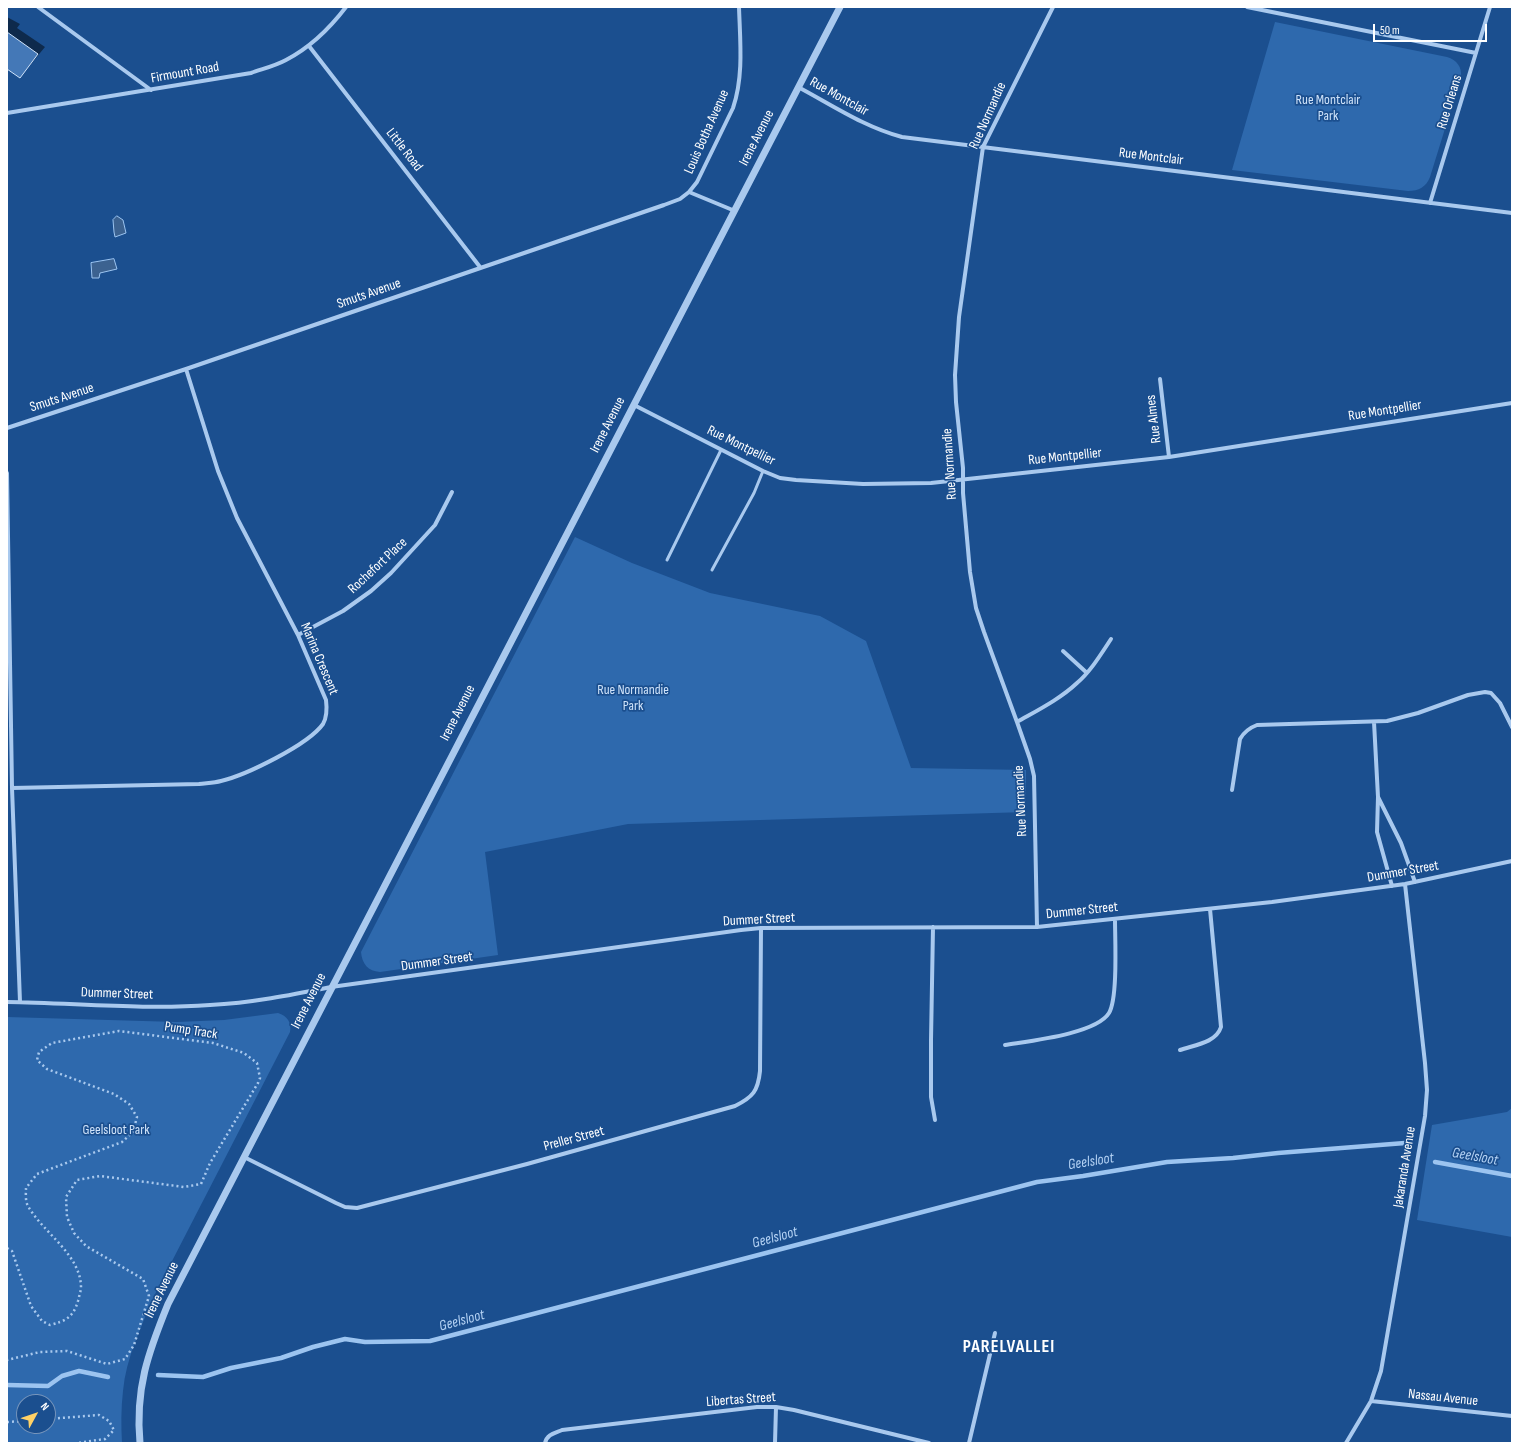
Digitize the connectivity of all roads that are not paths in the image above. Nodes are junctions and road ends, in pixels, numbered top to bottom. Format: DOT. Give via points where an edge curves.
graph roads {
  1 [pos="38,7"];
  2 [pos="346,7"];
  3 [pos="740,7"];
  4 [pos="840,7"];
  5 [pos="1053,7"];
  6 [pos="1247,7"];
  7 [pos="1490,7"];
  8 [pos="309,46"];
  9 [pos="1476,53"];
  10 [pos="798,86"];
  11 [pos="151,90"];
  12 [pos="7,113"];
  13 [pos="983,147"];
  14 [pos="689,192"];
  15 [pos="1430,203"];
  16 [pos="735,211"];
  17 [pos="1512,213"];
  18 [pos="480,267"];
  19 [pos="186,369"];
  20 [pos="1160,379"];
  21 [pos="1512,403"];
  22 [pos="633,404"];
  23 [pos="7,428"];
  24 [pos="721,450"];
  25 [pos="1169,457"];
  26 [pos="764,471"];
  27 [pos="7,473"];
  28 [pos="963,480"];
  29 [pos="452,492"];
  30 [pos="667,560"];
  31 [pos="712,570"];
  32 [pos="9,629"];
  33 [pos="298,635"];
  34 [pos="1111,639"];
  35 [pos="1063,651"];
  36 [pos="1087,673"];
  37 [pos="1018,722"];
  38 [pos="1374,722"];
  39 [pos="1512,727"];
  40 [pos="12,788"];
  41 [pos="1232,790"];
  42 [pos="1378,797"];
  43 [pos="1512,861"];
  44 [pos="1415,882"];
  45 [pos="1405,884"];
  46 [pos="1392,886"];
  47 [pos="1210,909"];
  48 [pos="1115,919"];
  49 [pos="1037,927"];
  50 [pos="761,928"];
  51 [pos="933,928"];
  52 [pos="330,988"];
  53 [pos="7,1002"];
  54 [pos="20,1002"];
  55 [pos="1005,1045"];
  56 [pos="1180,1050"];
  57 [pos="935,1120"];
  58 [pos="244,1157"];
  59 [pos="995,1333"];
  60 [pos="1371,1401"];
  61 [pos="776,1407"];
  62 [pos="1512,1416"];
  63 [pos="140,1443"];
  64 [pos="545,1443"];
  65 [pos="775,1443"];
  66 [pos="929,1443"];
  67 [pos="969,1443"];
  68 [pos="1346,1443"];
  1 -- 11 [label="street"];
  2 -- 8 [label="street, Firmount Road"];
  3 -- 14 [label="street, Louis Botha Avenue" via="740,71 737,95 697,182"];
  4 -- 10 [label="street, Irene Avenue"];
  5 -- 13 [label="street, Rue Normandie"];
  6 -- 9 [label="street"];
  7 -- 9 [label="street, Rue Orleans"];
  8 -- 11 [label="street, Firmount Road" via="285,60 251,73"];
  8 -- 18 [label="street, Little Road"];
  9 -- 15 [label="street, Rue Orleans"];
  10 -- 13 [label="street, Rue Montclair" via="886,133"];
  10 -- 16 [label="street, Irene Avenue"];
  11 -- 12 [label="street, Firmount Road"];
  13 -- 15 [label="street, Rue Montclair"];
  13 -- 28 [label="street, Rue Normandie" via="959,317 955,375"];
  14 -- 16 [label="street"];
  14 -- 18 [label="street, Smuts Avenue" via="680,199 664,205"];
  15 -- 17 [label="street, Rue Montclair"];
  16 -- 22 [label="street, Irene Avenue"];
  18 -- 19 [label="street, Smuts Avenue"];
  19 -- 23 [label="street, Smuts Avenue"];
  19 -- 33 [label="street, Marina Crescent" via="218,471 237,518"];
  20 -- 25 [label="street, Rue Almes"];
  21 -- 25 [label="street, Rue Montpellier"];
  22 -- 24 [label="street, Rue Montpellier"];
  22 -- 52 [label="street, Irene Avenue"];
  24 -- 26 [label="street, Rue Montpellier"];
  24 -- 30 [label="lane"];
  25 -- 28 [label="street, Rue Montpellier"];
  26 -- 28 [label="street, Rue Montpellier" via="780,478 863,484"];
  26 -- 31 [label="lane"];
  27 -- 32 [label="street"];
  28 -- 37 [label="street, Rue Normandie" via="970,572 976,608"];
  29 -- 33 [label="street, Rochefort Place" via="435,524 392,573 343,611"];
  32 -- 40 [label="street"];
  33 -- 40 [label="street, Marina Crescent" via="326,700 327,710 324,723 315,733 284,753 234,777 199,784"];
  34 -- 36 [label="street"];
  35 -- 36 [label="street"];
  36 -- 37 [label="street" via="1066,693"];
  37 -- 49 [label="street, Rue Normandie" via="1034,776"];
  38 -- 39 [label="street" via="1401,718 1485,692 1496,698"];
  38 -- 41 [label="street" via="1257,725 1249,728 1240,740"];
  38 -- 42 [label="street"];
  40 -- 54 [label="street"];
  42 -- 44 [label="street" via="1401,843"];
  42 -- 46 [label="street" via="1377,832"];
  43 -- 44 [label="street, Dummer Street"];
  44 -- 45 [label="street, Dummer Street"];
  45 -- 46 [label="street, Dummer Street"];
  45 -- 60 [label="street, Jakaranda Avenue" via="1427,1090 1425,1116 1381,1371"];
  46 -- 47 [label="street, Dummer Street"];
  47 -- 48 [label="street, Dummer Street"];
  47 -- 56 [label="street" via="1221,1027 1219,1034 1213,1039"];
  48 -- 49 [label="street, Dummer Street"];
  48 -- 55 [label="street" via="1115,970 1112,1003 1108,1014 1094,1026 1057,1036"];
  49 -- 51 [label="street, Dummer Street"];
  50 -- 51 [label="street, Dummer Street"];
  50 -- 52 [label="street, Dummer Street"];
  50 -- 58 [label="street, Preller Street" via="759,1082 750,1097 736,1106 357,1208 336,1203"];
  51 -- 57 [label="street" via="931,1097"];
  52 -- 54 [label="street, Dummer Street" via="212,1005 152,1007"];
  52 -- 58 [label="street, Irene Avenue"];
  53 -- 54 [label="street, Dummer Street"];
  58 -- 63 [label="street, Irene Avenue" via="168,1304 152,1343 141,1388 138,1426"];
  59 -- 67 [label="street"];
  60 -- 62 [label="street, Nassau Avenue"];
  60 -- 68 [label="street, Jakaranda Avenue"];
  61 -- 64 [label="street, Libertas Street" via="757,1407 570,1429 552,1434"];
  61 -- 65 [label="street"];
  61 -- 66 [label="street, Libertas Street"];
}
